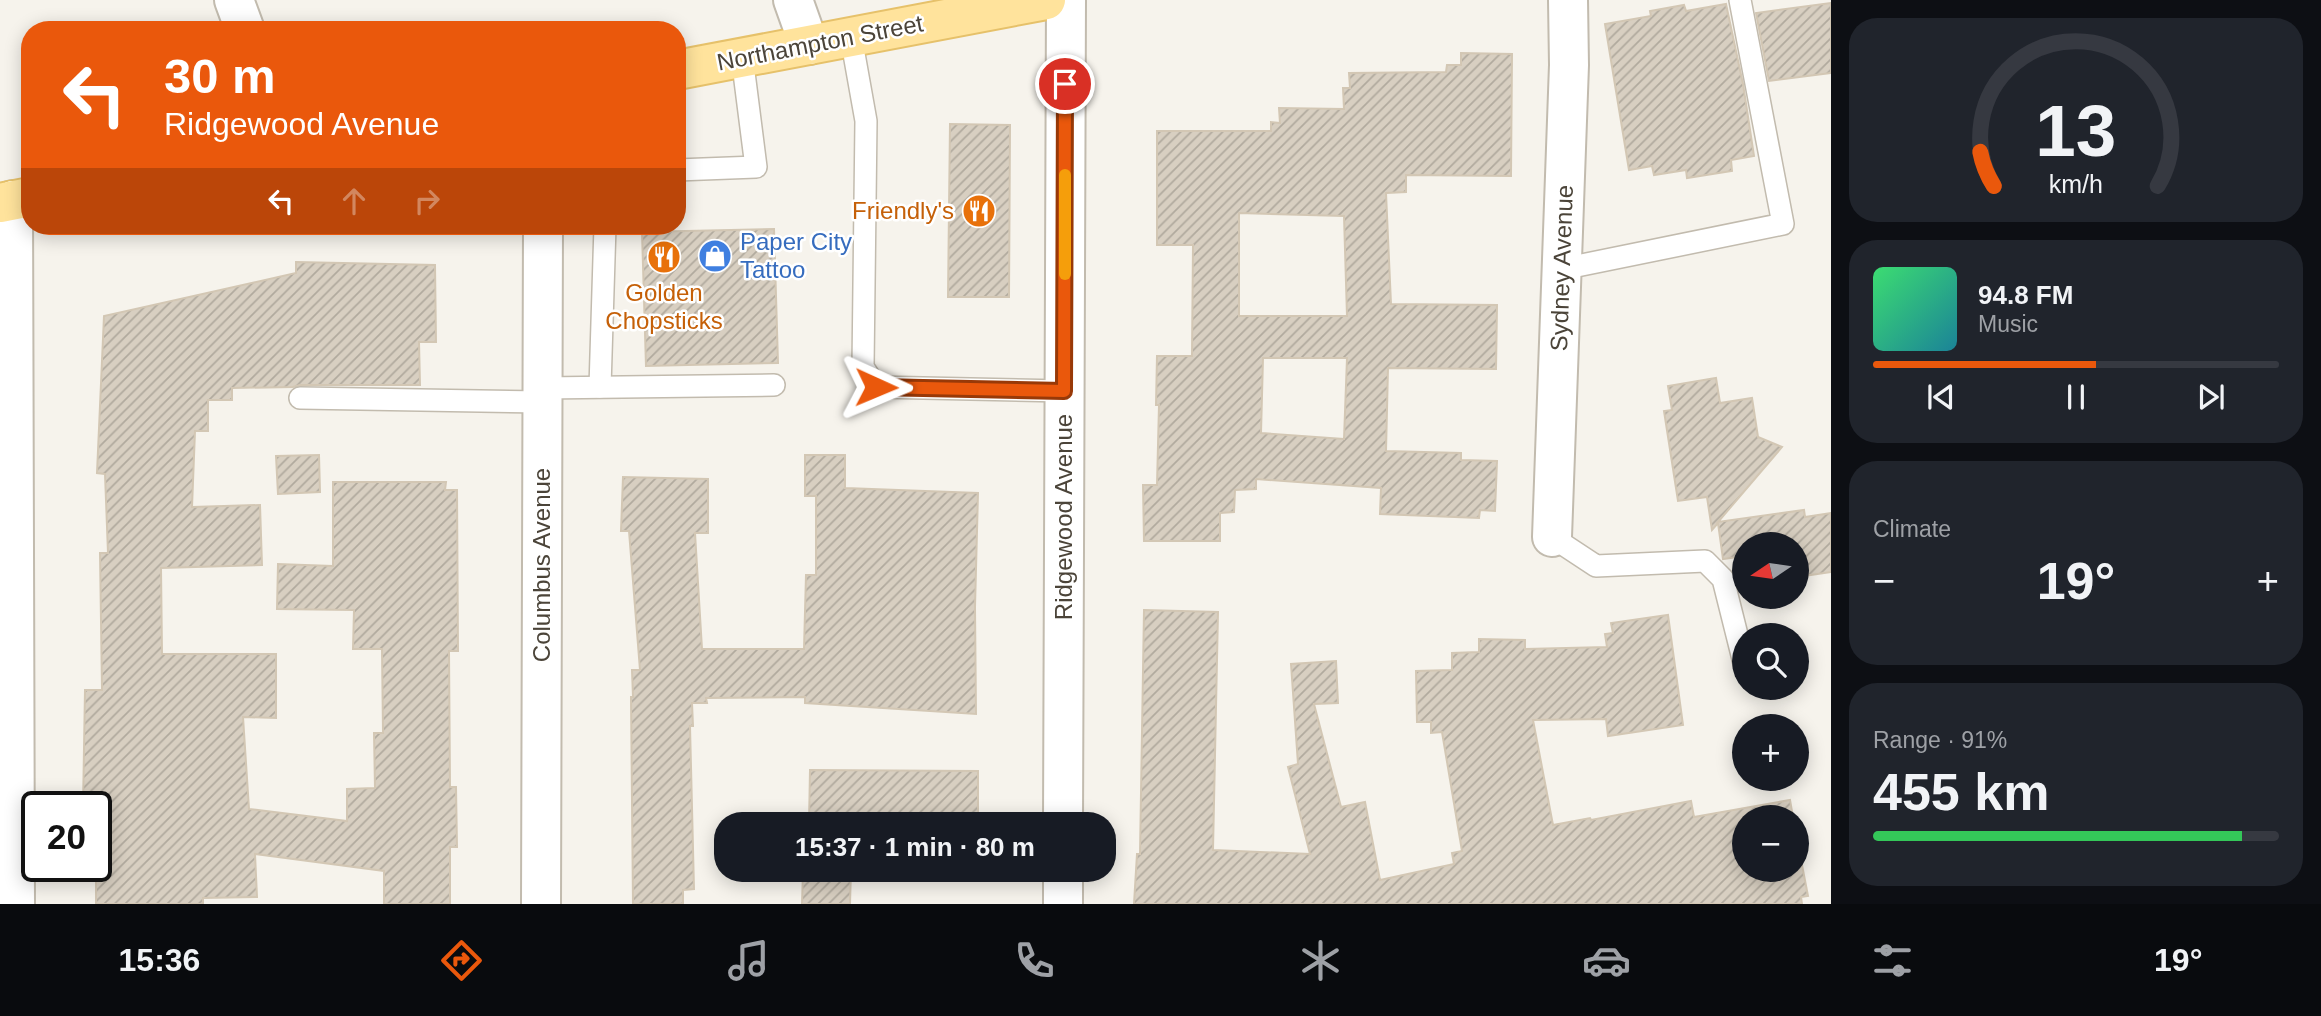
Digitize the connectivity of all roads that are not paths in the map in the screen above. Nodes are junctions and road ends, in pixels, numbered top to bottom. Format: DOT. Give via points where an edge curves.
graph roads {
  1 [pos="234,0"];
  2 [pos="793,0"];
  3 [pos="1046,0"];
  4 [pos="1066,0"];
  5 [pos="1568,0"];
  6 [pos="1740,0"];
  7 [pos="242,21"];
  8 [pos="851,37"];
  9 [pos="809,45"];
  10 [pos="742,58"];
  11 [pos="686,68"];
  12 [pos="686,170"];
  13 [pos="14,200"];
  14 [pos="543,235"];
  15 [pos="604,235"];
  16 [pos="1562,269"];
  17 [pos="774,385"];
  18 [pos="600,387"];
  19 [pos="1064,391"];
  20 [pos="543,395"];
  21 [pos="300,398"];
  22 [pos="1552,537"];
  23 [pos="1734,623"];
  24 [pos="1063,812"];
  25 [pos="1063,882"];
  26 [pos="15,904"];
  27 [pos="541,904"];
  28 [pos="1063,904"];
  1 -- 7 [label="street"];
  2 -- 9 [label="street"];
  3 -- 8 [label="main road, Northampton Street"];
  4 -- 19 [label="street, Ridgewood Avenue"];
  5 -- 16 [label="street, Sydney Avenue"];
  6 -- 16 [label="lane" via="1783,224"];
  8 -- 9 [label="main road, Northampton Street"];
  8 -- 19 [label="lane" via="866,121 863,367 876,387"];
  9 -- 10 [label="main road, Northampton Street"];
  10 -- 11 [label="main road, Northampton Street"];
  10 -- 12 [label="lane" via="756,167"];
  13 -- 26 [label="street"];
  14 -- 20 [label="street, Columbus Avenue"];
  15 -- 18 [label="lane"];
  16 -- 22 [label="street, Sydney Avenue"];
  17 -- 18 [label="lane"];
  18 -- 20 [label="lane"];
  19 -- 24 [label="street, Ridgewood Avenue"];
  20 -- 21 [label="lane"];
  20 -- 27 [label="street, Columbus Avenue"];
  22 -- 23 [label="lane" via="1595,566 1705,561 1723,579"];
  25 -- 28 [label="street"];
}
